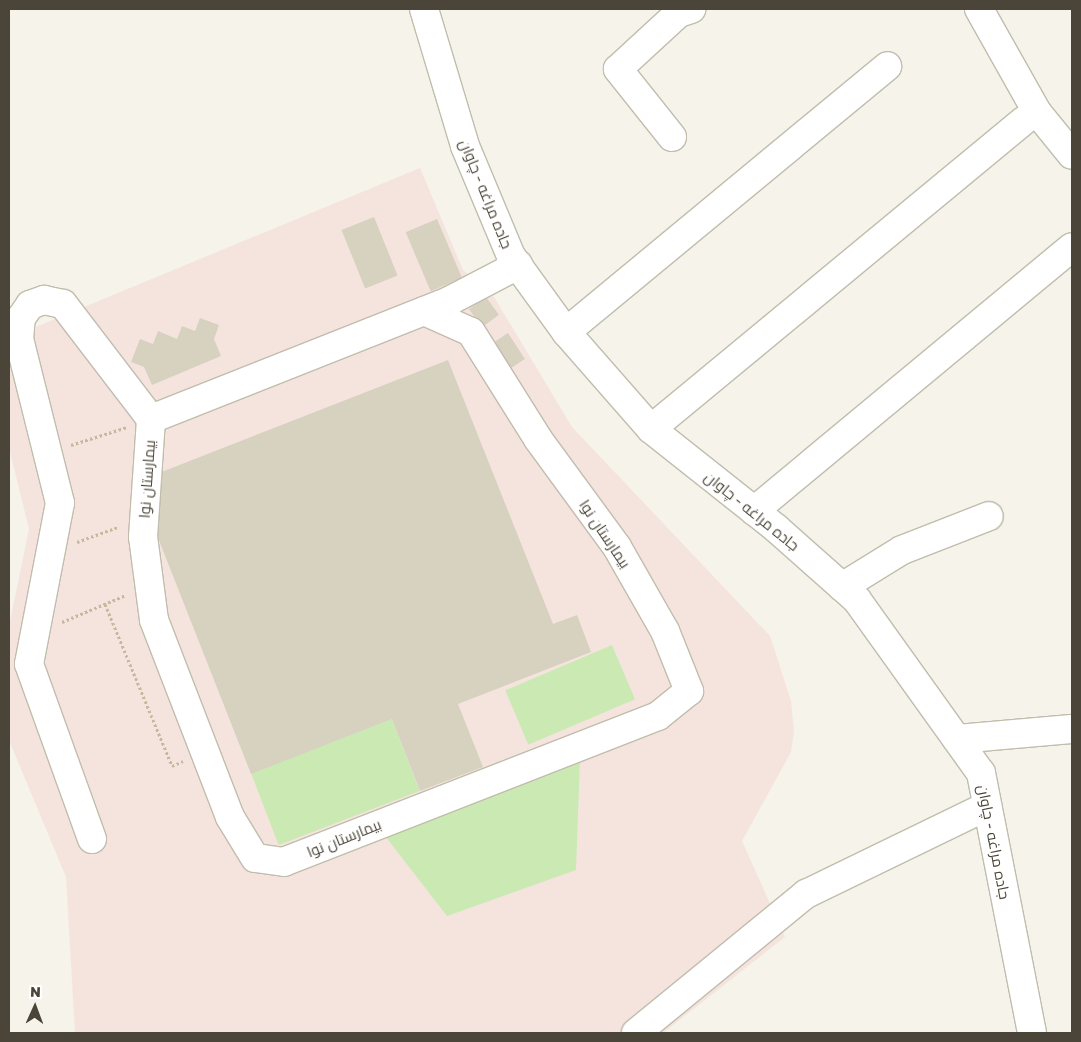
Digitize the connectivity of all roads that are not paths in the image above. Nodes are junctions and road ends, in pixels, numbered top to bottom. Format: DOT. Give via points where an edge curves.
graph roads {
  1 [pos="424,9"];
  2 [pos="691,9"];
  3 [pos="979,9"];
  4 [pos="887,66"];
  5 [pos="1024,120"];
  6 [pos="672,137"];
  7 [pos="1072,155"];
  8 [pos="1072,247"];
  9 [pos="518,265"];
  10 [pos="424,311"];
  11 [pos="566,332"];
  12 [pos="151,419"];
  13 [pos="651,429"];
  14 [pos="754,511"];
  15 [pos="989,516"];
  16 [pos="842,587"];
  17 [pos="1072,729"];
  18 [pos="957,739"];
  19 [pos="987,806"];
  20 [pos="92,839"];
  21 [pos="636,1033"];
  22 [pos="1032,1033"];
  1 -- 9 [label="street, جاده مراغه - چاوان" via="465,146"];
  2 -- 6 [label="street" via="679,13 618,69"];
  3 -- 7 [label="street" via="1037,112"];
  4 -- 11 [label="street"];
  5 -- 13 [label="street"];
  8 -- 14 [label="street"];
  9 -- 10 [label="street"];
  9 -- 11 [label="street, جاده مراغه - چاوان"];
  10 -- 12 [label="street, بیمارستان نوا"];
  10 -- 12 [label="street, بیمارستان نوا" via="470,332 538,439 617,547 665,631 689,691 658,716 284,862 256,858 230,817 154,620 144,518"];
  11 -- 13 [label="street, جاده مراغه - چاوان"];
  12 -- 20 [label="street" via="63,304 44,300 30,305 21,318 19,339 60,502 29,664"];
  13 -- 14 [label="street, جاده مراغه - چاوان"];
  14 -- 16 [label="street, جاده مراغه - چاوان"];
  15 -- 16 [label="street" via="902,550"];
  16 -- 18 [label="street, جاده مراغه - چاوان" via="906,663"];
  17 -- 18 [label="street"];
  18 -- 19 [label="street, جاده مراغه - چاوان" via="980,773"];
  19 -- 21 [label="street" via="806,894"];
  19 -- 22 [label="street, جاده مراغه - چاوان"];
}
